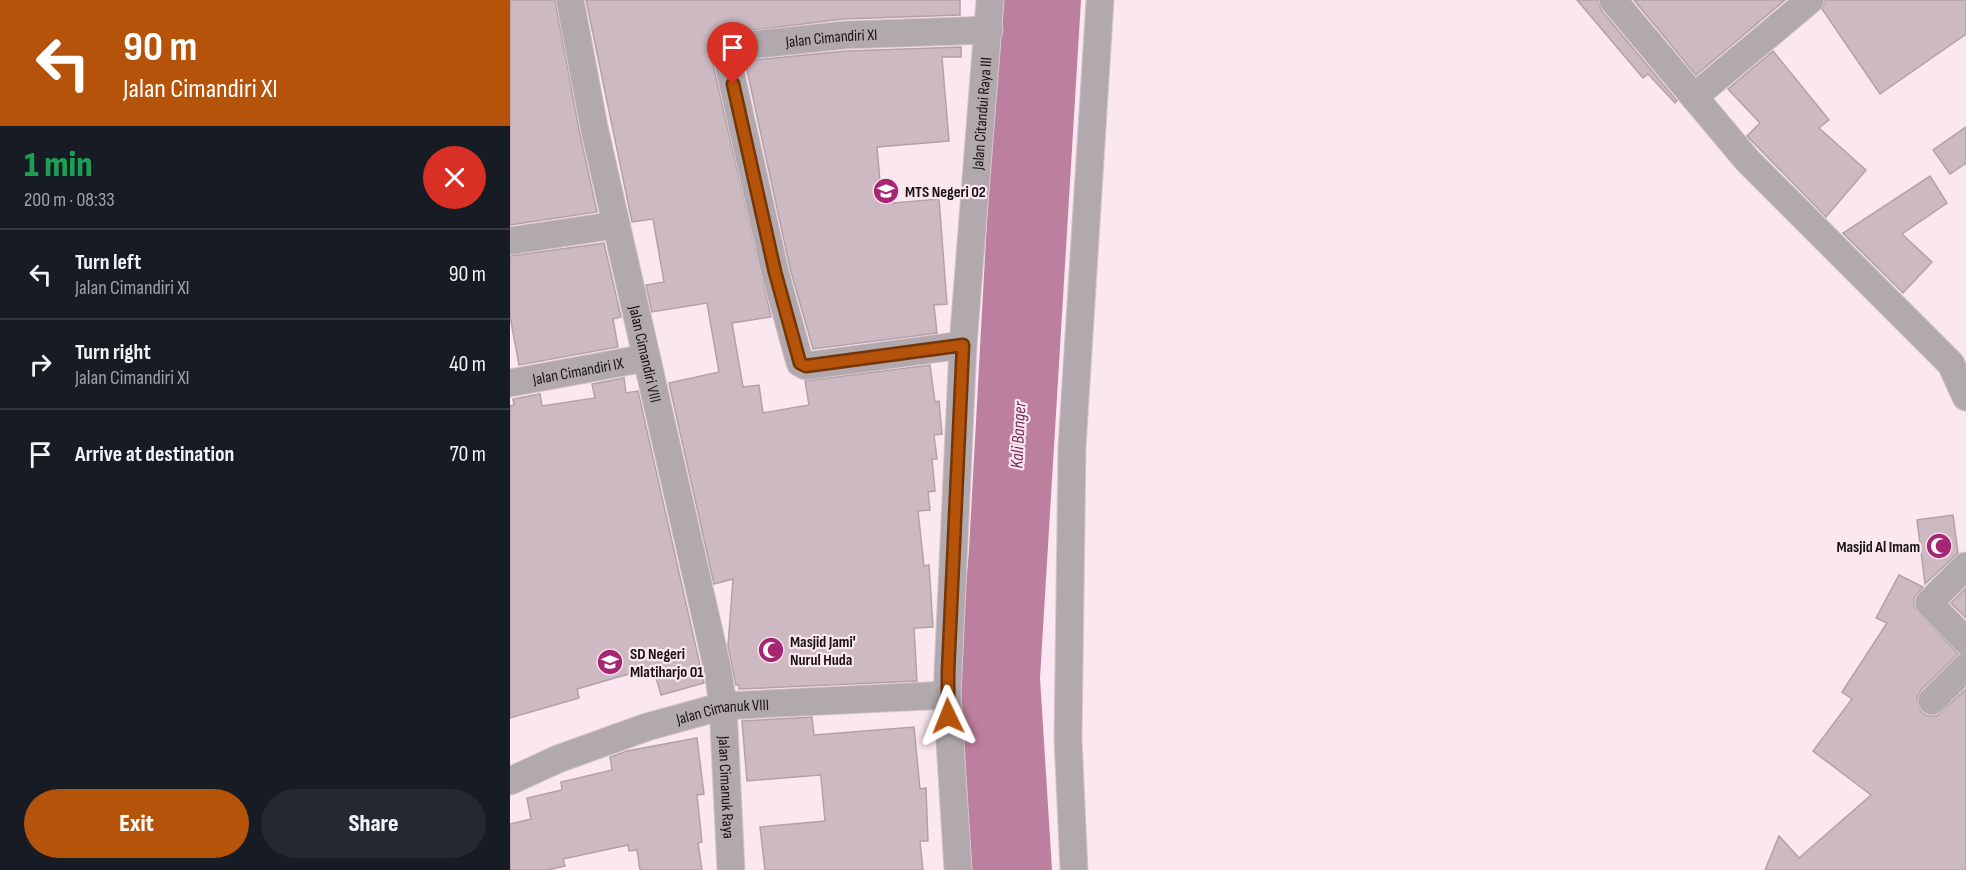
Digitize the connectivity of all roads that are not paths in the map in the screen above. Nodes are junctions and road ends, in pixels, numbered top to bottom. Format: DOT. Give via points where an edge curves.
graph roads {
  1 [pos="570,0"];
  2 [pos="990,0"];
  3 [pos="1100,0"];
  4 [pos="1613,0"];
  5 [pos="1810,0"];
  6 [pos="989,30"];
  7 [pos="1694,97"];
  8 [pos="616,225"];
  9 [pos="510,241"];
  10 [pos="963,345"];
  11 [pos="646,358"];
  12 [pos="510,383"];
  13 [pos="1966,397"];
  14 [pos="1966,566"];
  15 [pos="1966,641"];
  16 [pos="1966,667"];
  17 [pos="947,694"];
  18 [pos="1932,700"];
  19 [pos="723,706"];
  20 [pos="510,781"];
  21 [pos="731,870"];
  22 [pos="958,870"];
  23 [pos="1074,870"];
  1 -- 8 [label="street, Jalan Cimandiri VIII"];
  2 -- 6 [label="street, Jalan Citandui Raya III"];
  3 -- 23 [label="street" via="1072,447 1068,716"];
  4 -- 7 [label="street"];
  5 -- 7 [label="street"];
  6 -- 10 [label="street, Jalan Citandui Raya III"];
  6 -- 10 [label="street, Jalan Cimandiri XI" via="845,35 742,46 734,48 728,62 775,272 800,363 806,366"];
  7 -- 13 [label="street" via="1747,160 1951,364"];
  8 -- 9 [label="street"];
  8 -- 11 [label="street, Jalan Cimandiri VIII"];
  10 -- 17 [label="street, Jalan Citandui Raya III"];
  11 -- 12 [label="street, Jalan Cimandiri IX"];
  11 -- 19 [label="street, Jalan Cimandiri VIII"];
  14 -- 15 [label="street" via="1929,603"];
  16 -- 18 [label="street"];
  17 -- 19 [label="street, Jalan Cimanuk VIII"];
  17 -- 22 [label="street, Jalan Citandui Raya III"];
  19 -- 20 [label="street, Jalan Cimanuk VIII" via="636,731"];
  19 -- 21 [label="street, Jalan Cimanuk Raya"];
}
